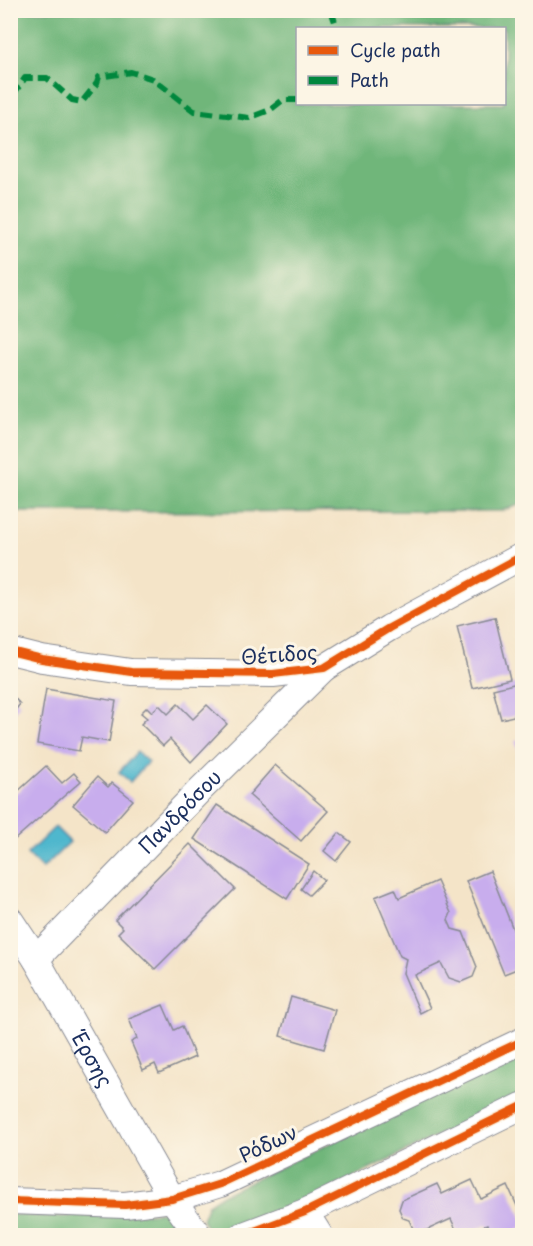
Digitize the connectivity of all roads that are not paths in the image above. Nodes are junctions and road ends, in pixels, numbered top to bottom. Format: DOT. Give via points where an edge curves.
graph roads {
  1 [pos="522,556"];
  2 [pos="10,651"];
  3 [pos="324,668"];
  4 [pos="10,920"];
  5 [pos="36,959"];
  6 [pos="522,1041"];
  7 [pos="522,1106"];
  8 [pos="172,1199"];
  9 [pos="10,1201"];
  10 [pos="305,1212"];
  11 [pos="199,1236"];
  12 [pos="241,1236"];
  13 [pos="320,1236"];
  1 -- 3 [label="street, Θέτιδος" via="399,622"];
  2 -- 3 [label="street, Θέτιδος" via="131,672 273,674"];
  3 -- 5 [label="street, Πανδρόσου"];
  4 -- 5 [label="street, Έρσης"];
  5 -- 8 [label="street, Έρσης"];
  6 -- 8 [label="street, Ρόδων" via="220,1184"];
  7 -- 10 [label="street"];
  8 -- 9 [label="street, Ρόδων" via="125,1205"];
  8 -- 11 [label="street, Έρσης"];
  10 -- 12 [label="street"];
  10 -- 13 [label="street"];
}
